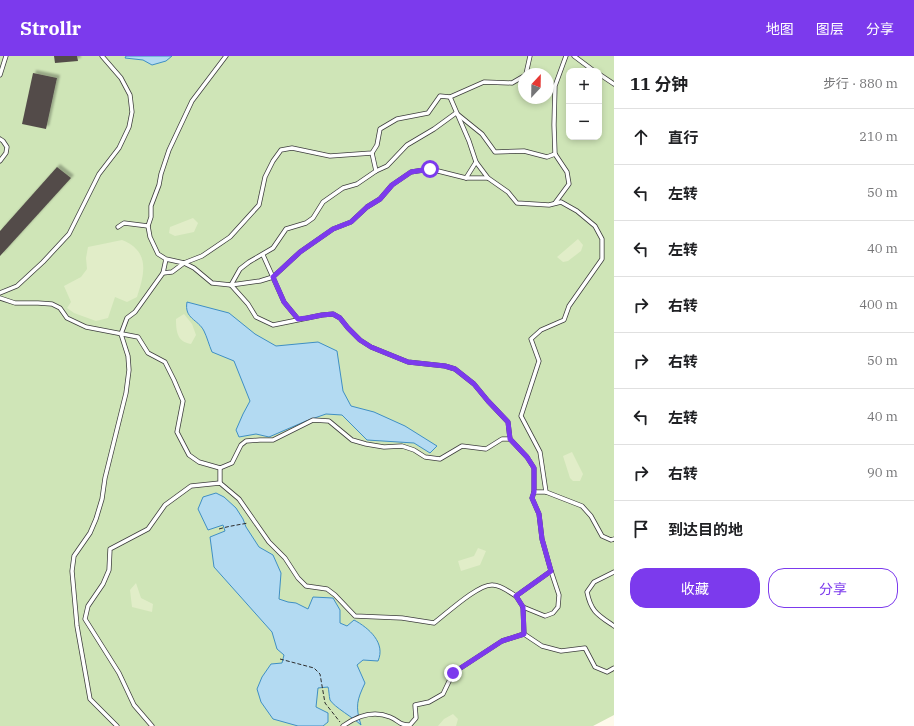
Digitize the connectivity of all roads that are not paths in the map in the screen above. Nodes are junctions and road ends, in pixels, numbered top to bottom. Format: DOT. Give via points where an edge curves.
graph roads {
  1 [pos="6,56"];
  2 [pos="102,56"];
  3 [pos="226,56"];
  4 [pos="530,56"];
  5 [pos="566,56"];
  6 [pos="574,56"];
  7 [pos="527,68"];
  8 [pos="590,68"];
  9 [pos="0,75"];
  10 [pos="602,76"];
  11 [pos="518,79"];
  12 [pos="614,84"];
  13 [pos="450,96"];
  14 [pos="456,113"];
  15 [pos="0,139"];
  16 [pos="372,153"];
  17 [pos="555,154"];
  18 [pos="0,161"];
  19 [pos="476,162"];
  20 [pos="376,171"];
  21 [pos="466,178"];
  22 [pos="488,178"];
  23 [pos="555,204"];
  24 [pos="118,226"];
  25 [pos="148,226"];
  26 [pos="263,255"];
  27 [pos="166,259"];
  28 [pos="184,263"];
  29 [pos="163,273"];
  30 [pos="273,277"];
  31 [pos="231,285"];
  32 [pos="0,293"];
  33 [pos="0,298"];
  34 [pos="298,319"];
  35 [pos="121,334"];
  36 [pos="510,439"];
  37 [pos="220,468"];
  38 [pos="220,483"];
  39 [pos="534,492"];
  40 [pos="546,492"];
  41 [pos="614,539"];
  42 [pos="551,571"];
  43 [pos="614,572"];
  44 [pos="516,596"];
  45 [pos="523,607"];
  46 [pos="614,626"];
  47 [pos="524,634"];
  48 [pos="614,668"];
  49 [pos="117,726"];
  50 [pos="152,726"];
  51 [pos="343,726"];
  1 -- 9 [label="lane"];
  2 -- 32 [label="lane" via="121,78 130,95 132,112 129,128 119,148 99,174 69,234 17,286"];
  3 -- 25 [label="lane" via="192,100 169,150 151,206"];
  4 -- 7 [label="lane"];
  5 -- 17 [label="lane" via="555,86"];
  6 -- 8 [label="lane"];
  10 -- 12 [label="lane"];
  11 -- 13 [label="lane" via="512,83 484,82"];
  13 -- 14 [label="lane"];
  13 -- 16 [label="lane" via="440,96 428,112 397,118 380,129 377,145"];
  14 -- 17 [label="lane" via="482,134 495,152 524,151 547,157"];
  14 -- 19 [label="lane"];
  14 -- 20 [label="lane" via="407,145 387,166"];
  15 -- 18 [label="lane" via="7,147"];
  16 -- 20 [label="lane"];
  16 -- 28 [label="lane" via="330,156 292,148 281,150 265,177 258,205 230,237 202,256"];
  17 -- 23 [label="lane" via="567,172 569,184"];
  19 -- 21 [label="lane"];
  19 -- 22 [label="lane"];
  20 -- 26 [label="lane" via="323,202 313,218 286,229 273,248"];
  21 -- 22 [label="lane"];
  21 -- 30 [label="lane" via="430,169 411,172 392,185 380,199 351,222 333,229 300,252"];
  22 -- 23 [label="lane" via="508,192 517,203"];
  23 -- 40 [label="lane" via="561,202 595,226 602,239 602,259 570,306 564,320 541,330 531,339 539,361 521,416 540,452"];
  24 -- 25 [label="lane" via="124,223"];
  25 -- 27 [label="lane" via="158,254"];
  26 -- 30 [label="lane"];
  26 -- 31 [label="lane" via="240,269"];
  27 -- 28 [label="lane"];
  27 -- 29 [label="lane"];
  28 -- 29 [label="lane" via="172,272"];
  28 -- 31 [label="lane" via="212,283"];
  29 -- 35 [label="lane" via="135,312 127,318"];
  30 -- 31 [label="lane"];
  30 -- 34 [label="lane" via="284,302"];
  31 -- 34 [label="lane" via="256,317 273,325"];
  33 -- 35 [label="lane" via="15,303 52,304 60,308 67,318 86,327"];
  34 -- 36 [label="lane" via="333,314 371,347 408,362 455,369 474,384 508,422"];
  35 -- 37 [label="lane" via="138,337 148,353 165,362 183,401 177,432 182,443 189,455 199,462"];
  35 -- 49 [label="lane" via="128,356 126,393 100,506 90,533 74,556 72,572 77,626 90,699"];
  36 -- 37 [label="lane" via="502,439 486,449 462,446 440,459 425,457 402,446 384,447 352,440 329,421 313,420 273,440 246,441 241,445 232,463"];
  36 -- 39 [label="lane" via="534,468"];
  37 -- 38 [label="lane"];
  38 -- 44 [label="lane" via="239,499 269,542 306,586 327,590 355,616 402,618 434,623 478,589 493,584"];
  38 -- 50 [label="lane" via="192,486 165,506 148,529 110,549 109,570 88,606 85,619 119,673 134,705"];
  39 -- 40 [label="lane"];
  39 -- 42 [label="lane" via="532,498 539,514 542,539"];
  40 -- 41 [label="lane" via="582,506 602,536"];
  42 -- 44 [label="lane"];
  42 -- 45 [label="lane" via="558,595 558,607 553,613 545,616"];
  43 -- 46 [label="lane" via="594,582 587,592 589,602 596,613"];
  44 -- 45 [label="lane"];
  45 -- 47 [label="lane"];
  47 -- 48 [label="lane" via="542,646 561,651 585,648 595,668 607,672"];
  47 -- 51 [label="lane" via="502,641 453,673 443,694 429,702 415,705 416,718 410,725 401,725 391,717 377,714 362,715"];
}
